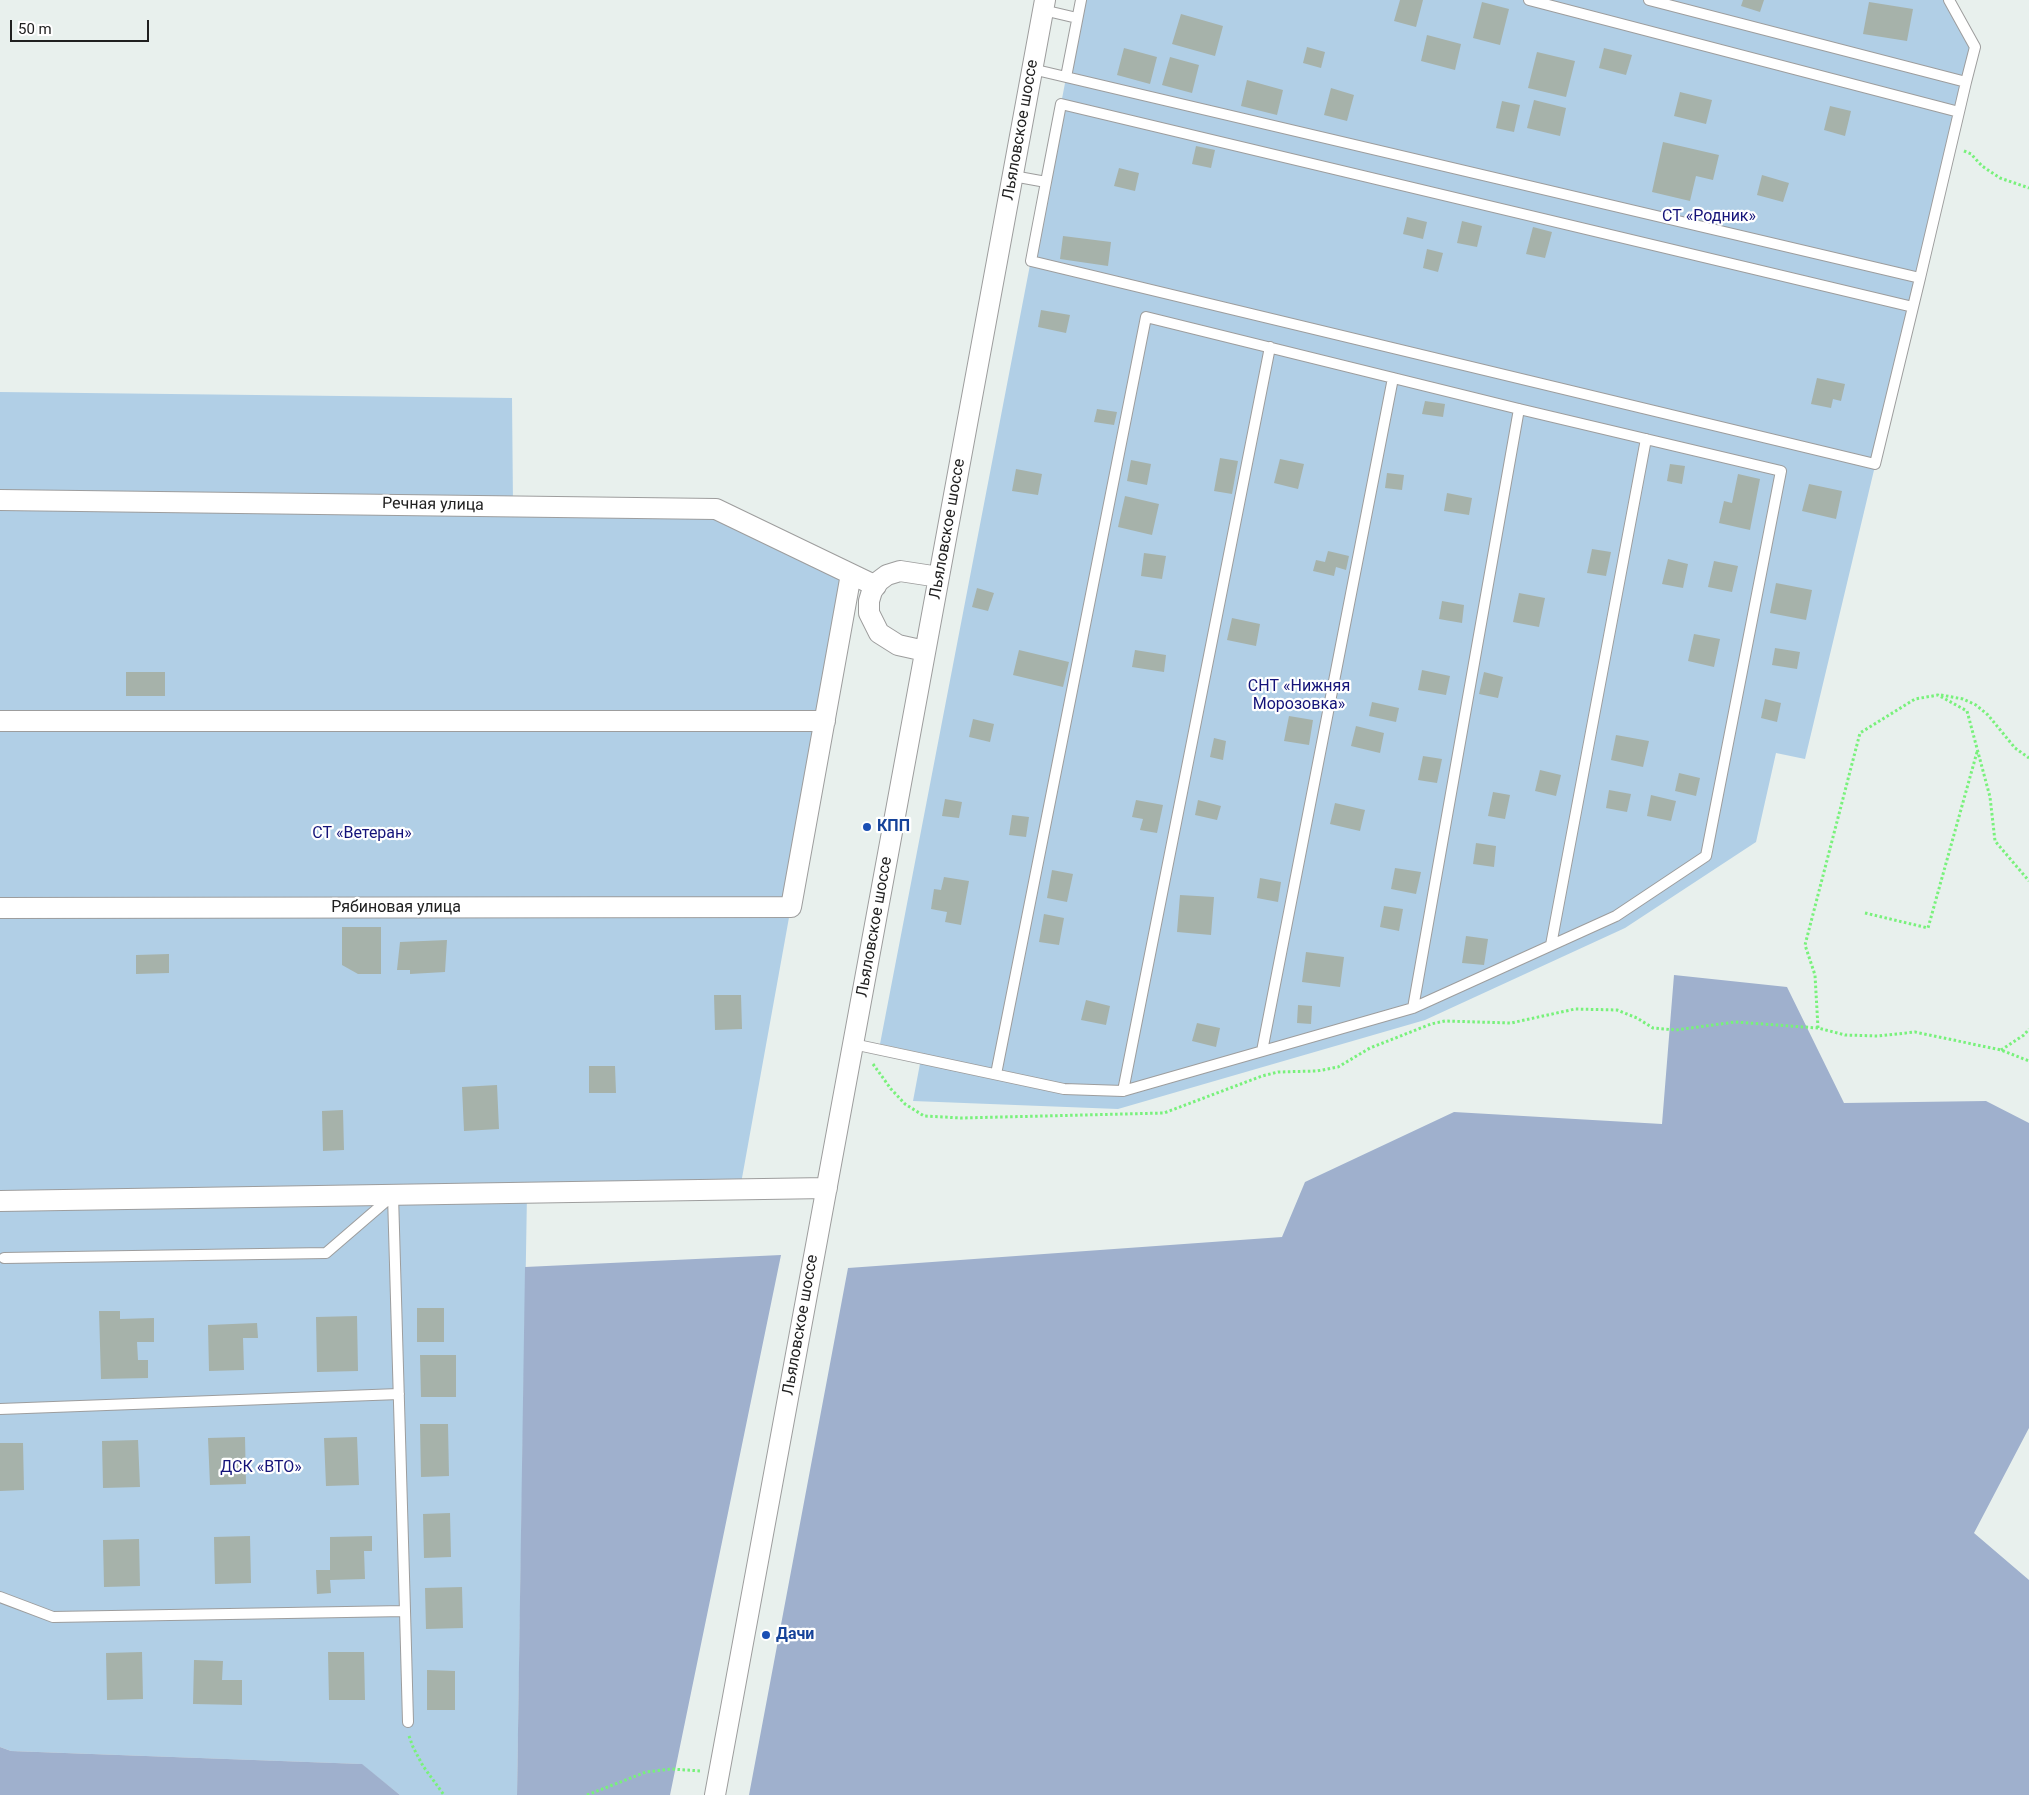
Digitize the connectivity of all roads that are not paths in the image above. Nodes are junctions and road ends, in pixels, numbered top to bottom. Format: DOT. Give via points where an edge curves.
graph roads {
  1 [pos="1081,0"];
  2 [pos="1529,0"];
  3 [pos="1649,0"];
  4 [pos="1950,0"];
  5 [pos="1044,5"];
  6 [pos="1077,18"];
  7 [pos="1032,69"];
  8 [pos="1066,77"];
  9 [pos="1966,82"];
  10 [pos="1959,112"];
  11 [pos="1013,176"];
  12 [pos="1046,182"];
  13 [pos="1920,278"];
  14 [pos="1913,307"];
  15 [pos="1270,348"];
  16 [pos="1393,378"];
  17 [pos="1519,409"];
  18 [pos="1646,439"];
  19 [pos="0,500"];
  20 [pos="851,574"];
  21 [pos="939,577"];
  22 [pos="876,586"];
  23 [pos="925,650"];
  24 [pos="0,721"];
  25 [pos="825,721"];
  26 [pos="0,908"];
  27 [pos="1551,945"];
  28 [pos="1413,1008"];
  29 [pos="853,1044"];
  30 [pos="1262,1051"];
  31 [pos="996,1074"];
  32 [pos="1123,1091"];
  33 [pos="827,1188"];
  34 [pos="393,1195"];
  35 [pos="0,1201"];
  36 [pos="4,1258"];
  37 [pos="399,1394"];
  38 [pos="0,1409"];
  39 [pos="0,1597"];
  40 [pos="404,1612"];
  41 [pos="408,1722"];
  42 [pos="715,1795"];
  1 -- 6 [label="lane"];
  2 -- 10 [label="lane"];
  3 -- 9 [label="lane"];
  4 -- 9 [label="lane" via="1975,47"];
  5 -- 6 [label="lane"];
  5 -- 7 [label="street, Льяловское шоссе"];
  6 -- 8 [label="lane"];
  7 -- 8 [label="lane"];
  7 -- 11 [label="street, Льяловское шоссе"];
  8 -- 13 [label="lane"];
  9 -- 10 [label="lane"];
  10 -- 13 [label="lane"];
  11 -- 12 [label="lane"];
  11 -- 21 [label="street, Льяловское шоссе"];
  12 -- 14 [label="lane" via="1061,104"];
  12 -- 14 [label="lane" via="1031,261 1875,464"];
  13 -- 14 [label="lane"];
  15 -- 16 [label="lane"];
  15 -- 31 [label="lane" via="1146,317"];
  15 -- 32 [label="lane"];
  16 -- 17 [label="lane"];
  16 -- 30 [label="lane"];
  17 -- 18 [label="lane"];
  17 -- 28 [label="lane"];
  18 -- 27 [label="lane"];
  18 -- 27 [label="lane" via="1781,471 1706,856 1616,916"];
  19 -- 20 [label="street, Речная улица" via="716,509"];
  20 -- 22 [label="street, Речная улица"];
  20 -- 25 [label="street"];
  21 -- 22 [label="street" via="900,571 887,574"];
  21 -- 23 [label="street, Льяловское шоссе"];
  22 -- 23 [label="street" via="868,601 869,613 879,632 898,645"];
  23 -- 29 [label="street, Льяловское шоссе"];
  24 -- 25 [label="street"];
  25 -- 26 [label="street, Рябиновая улица" via="791,908"];
  27 -- 28 [label="lane"];
  28 -- 30 [label="lane"];
  29 -- 31 [label="lane"];
  29 -- 33 [label="street, Льяловское шоссе"];
  30 -- 32 [label="lane"];
  31 -- 32 [label="lane" via="1064,1089"];
  33 -- 34 [label="street"];
  33 -- 42 [label="street, Льяловское шоссе"];
  34 -- 35 [label="street"];
  34 -- 36 [label="lane" via="326,1253"];
  34 -- 37 [label="lane"];
  37 -- 38 [label="lane"];
  37 -- 40 [label="lane"];
  39 -- 40 [label="lane" via="53,1617"];
  40 -- 41 [label="lane"];
}
